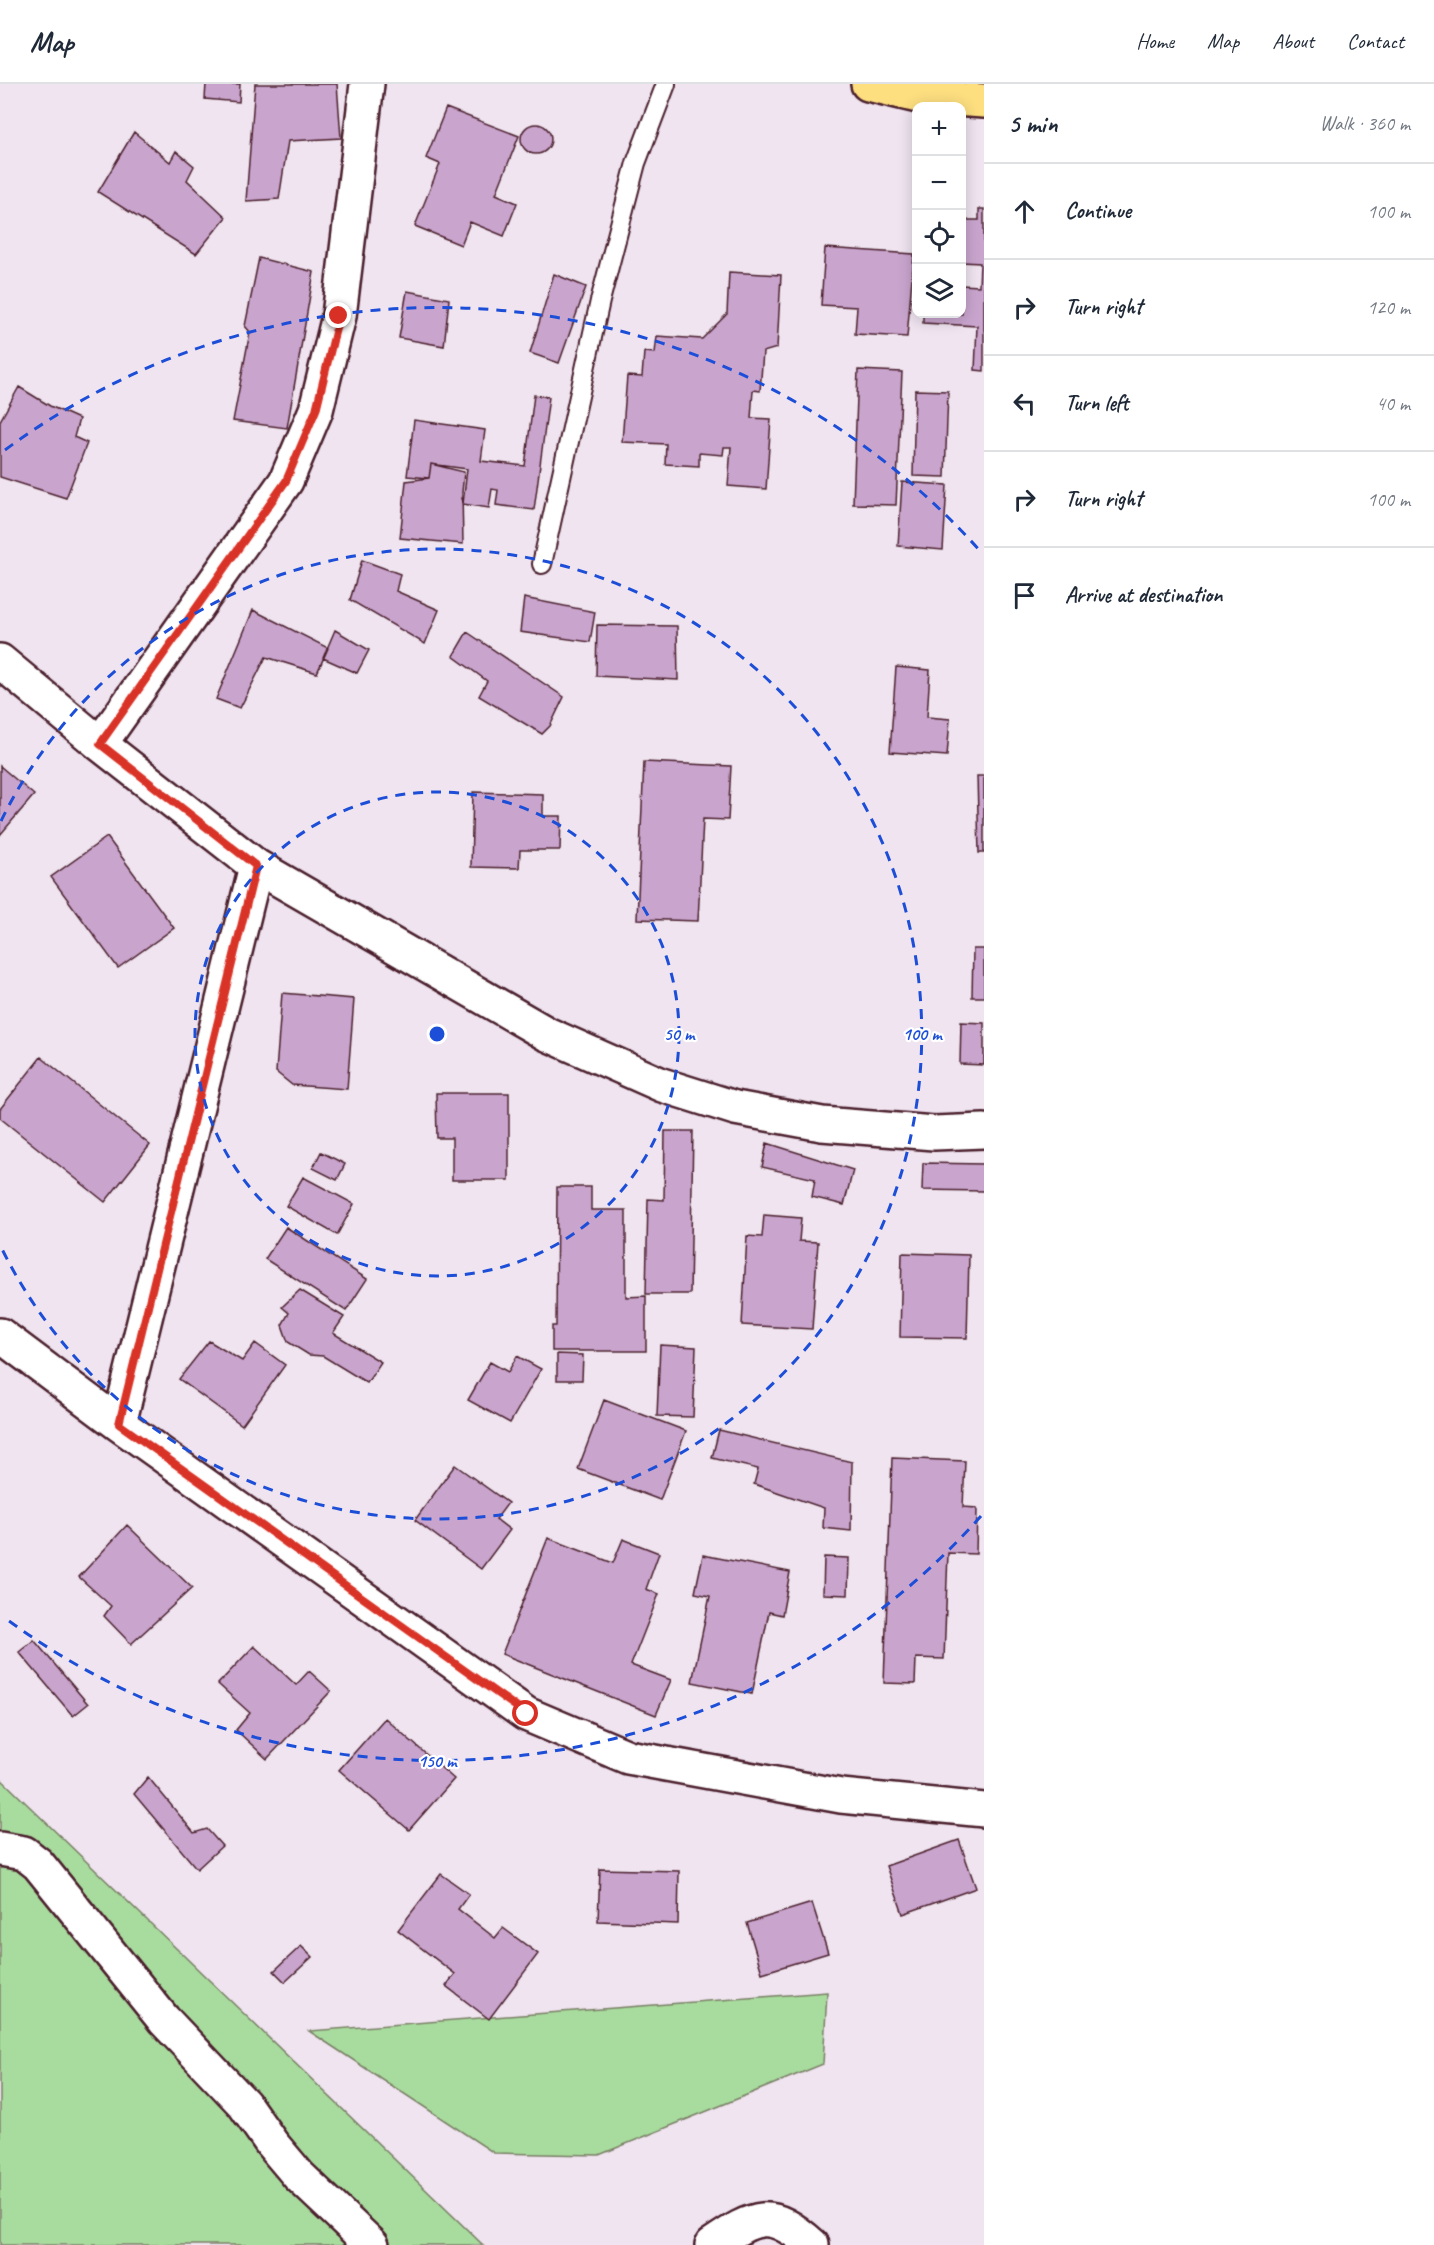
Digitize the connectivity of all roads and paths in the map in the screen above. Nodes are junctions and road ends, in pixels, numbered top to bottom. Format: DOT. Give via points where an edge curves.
graph roads {
  1 [pos="367,84"];
  2 [pos="666,84"];
  3 [pos="868,84"];
  4 [pos="984,101"];
  5 [pos="542,564"];
  6 [pos="0,661"];
  7 [pos="100,744"];
  8 [pos="256,866"];
  9 [pos="984,1131"];
  10 [pos="0,1335"];
  11 [pos="119,1424"];
  12 [pos="984,1810"];
  13 [pos="0,1849"];
  14 [pos="372,2245"];
  15 [pos="712,2245"];
  16 [pos="812,2245"];
  1 -- 7 [label="street" via="339,316 316,410 286,481"];
  2 -- 5 [label="lane" via="636,163 600,301"];
  3 -- 4 [label="highway" via="922,97"];
  6 -- 7 [label="street"];
  7 -- 8 [label="street"];
  8 -- 9 [label="street" via="547,1035 662,1085 735,1108 822,1124 934,1134"];
  8 -- 11 [label="street"];
  10 -- 11 [label="street"];
  11 -- 12 [label="street" via="526,1714 628,1757 842,1796"];
  13 -- 14 [label="street" via="24,1853 38,1864 164,2020 244,2104 300,2176"];
  15 -- 16 [label="street" via="745,2223 765,2219 786,2224"];
}
